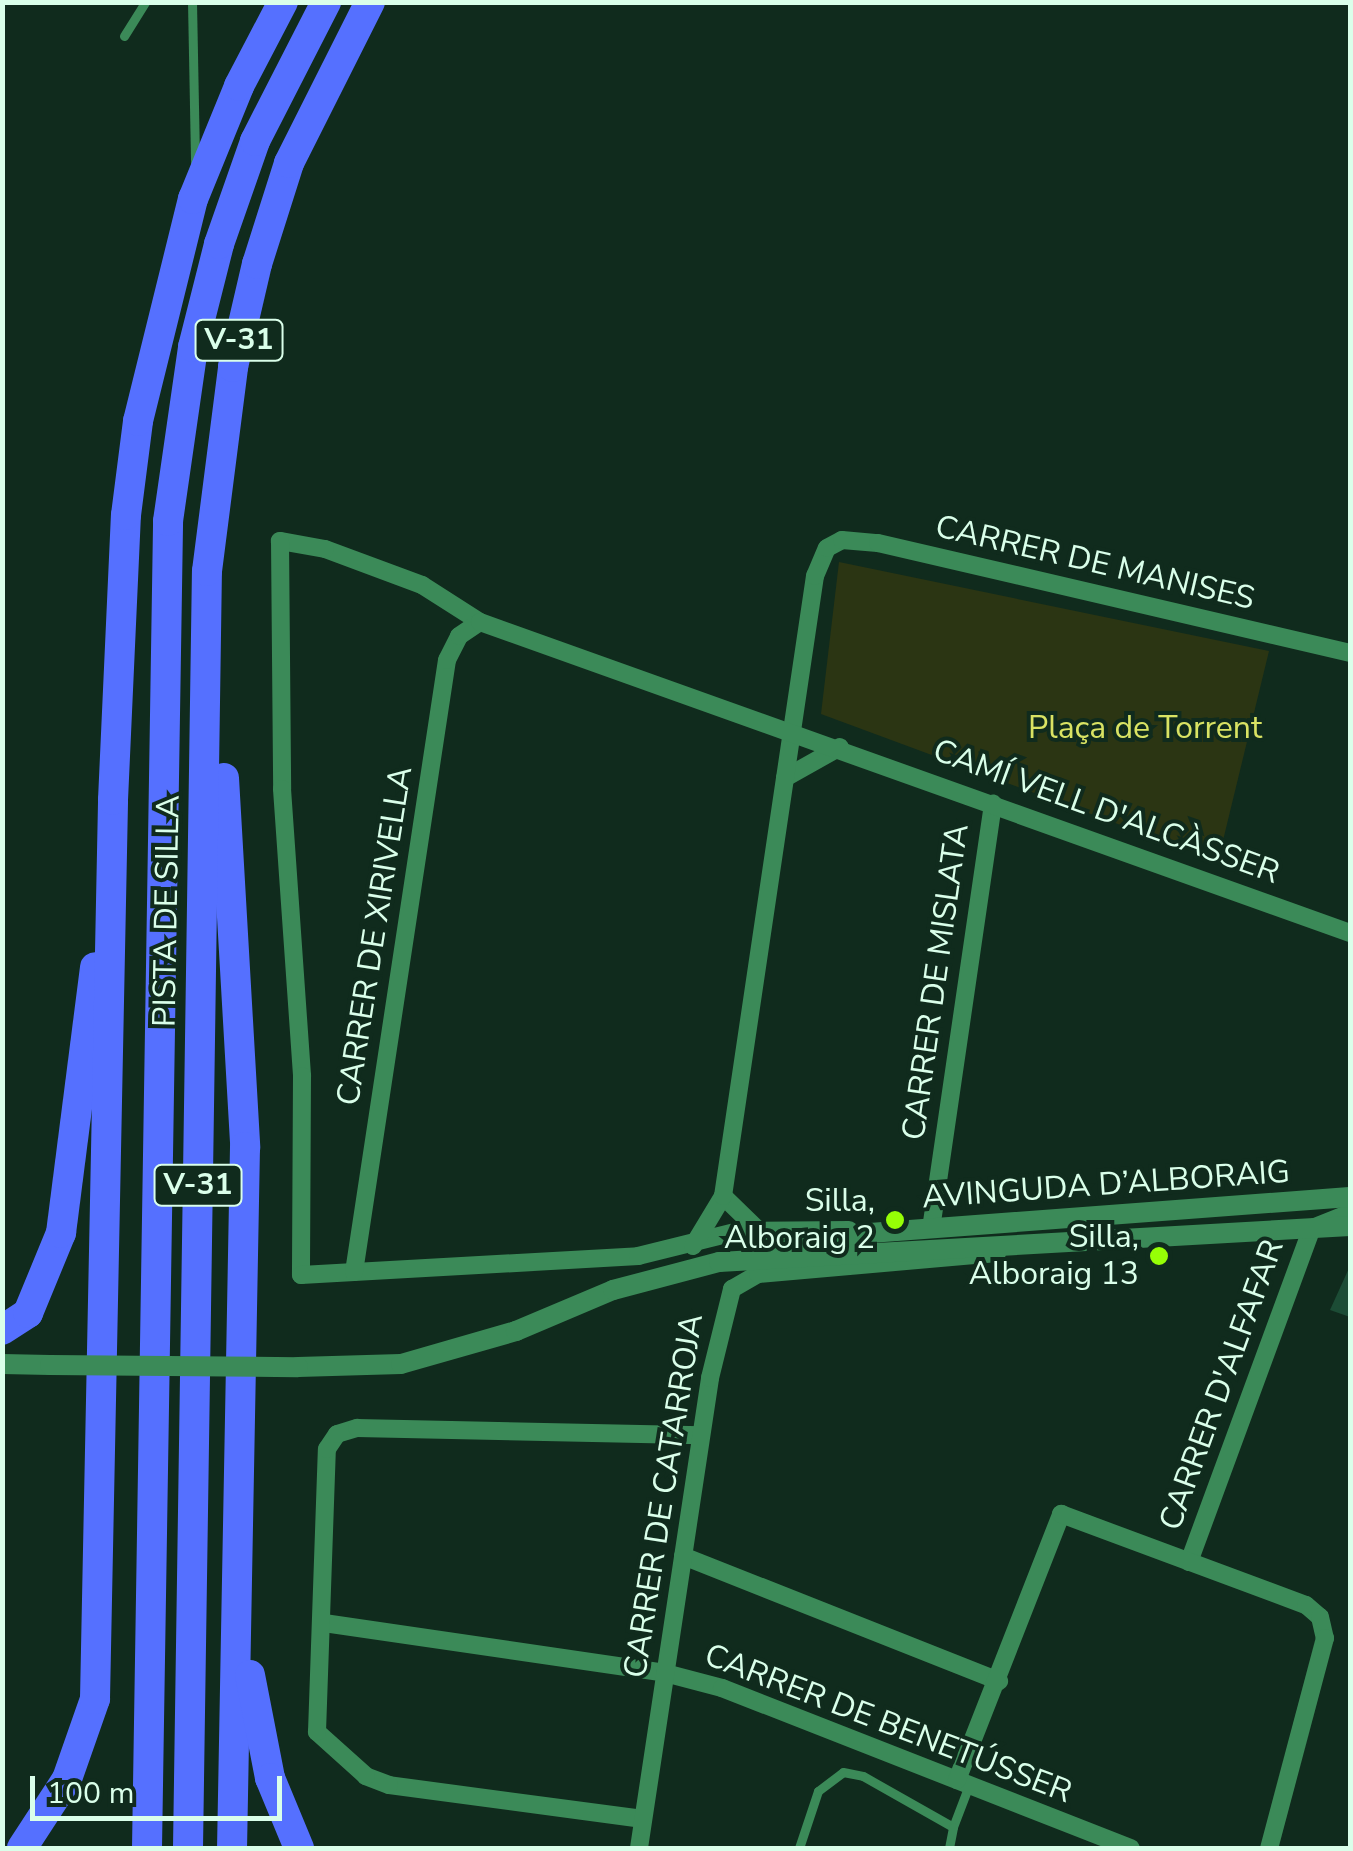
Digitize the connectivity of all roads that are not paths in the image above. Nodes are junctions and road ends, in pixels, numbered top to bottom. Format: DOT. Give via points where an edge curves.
graph roads {
  1 [pos="144,2"];
  2 [pos="192,2"];
  3 [pos="282,2"];
  4 [pos="326,2"];
  5 [pos="370,2"];
  6 [pos="124,36"];
  7 [pos="193,199"];
  8 [pos="212,522"];
  9 [pos="480,622"];
  10 [pos="1350,653"];
  11 [pos="792,730"];
  12 [pos="840,747"];
  13 [pos="785,778"];
  14 [pos="112,800"];
  15 [pos="993,803"];
  16 [pos="1350,934"];
  17 [pos="723,1196"];
  18 [pos="1350,1197"];
  19 [pos="1350,1213"];
  20 [pos="1350,1226"];
  21 [pos="1312,1228"];
  22 [pos="931,1229"];
  23 [pos="758,1230"];
  24 [pos="896,1231"];
  25 [pos="1042,1243"];
  26 [pos="693,1246"];
  27 [pos="761,1258"];
  28 [pos="354,1272"];
  29 [pos="2,1330"];
  30 [pos="2,1364"];
  31 [pos="702,1435"];
  32 [pos="683,1556"];
  33 [pos="1189,1562"];
  34 [pos="239,1574"];
  35 [pos="324,1623"];
  36 [pos="665,1673"];
  37 [pos="998,1681"];
  38 [pos="963,1782"];
  39 [pos="643,1819"];
  40 [pos="953,1827"];
  41 [pos="22,1848"];
  42 [pos="147,1848"];
  43 [pos="188,1848"];
  44 [pos="232,1848"];
  45 [pos="300,1848"];
  46 [pos="639,1848"];
  47 [pos="800,1848"];
  48 [pos="949,1848"];
  49 [pos="1131,1848"];
  50 [pos="1269,1848"];
  1 -- 6 [label="lane"];
  2 -- 7 [label="lane"];
  3 -- 7 [label="highway"];
  4 -- 42 [label="highway, PISTA DE SILLA / V-31" via="255,141 219,244 193,347 168,521"];
  5 -- 8 [label="highway, PISTA DE SILLA / V-31" via="289,163 257,264 232,367"];
  7 -- 14 [label="highway" via="138,421 126,515"];
  8 -- 34 [label="highway" via="225,568 224,814 246,1147"];
  8 -- 43 [label="highway, PISTA DE SILLA / V-31" via="206,571"];
  9 -- 11 [label="street, CAMÍ VELL D'ALCÀSSER"];
  9 -- 28 [label="street, CARRER DE XIRIVELLA" via="459,636 447,660"];
  9 -- 28 [label="street, CAMÍ VELL D'ALCÀSSER" via="422,585 325,549 280,541 282,789 302,1076 301,1275"];
  10 -- 11 [label="street, CARRER DE MANISES" via="842,540 827,548 815,576"];
  11 -- 12 [label="street, CAMÍ VELL D'ALCÀSSER"];
  11 -- 13 [label="street"];
  12 -- 13 [label="street"];
  12 -- 15 [label="street, CAMÍ VELL D'ALCÀSSER"];
  13 -- 17 [label="street"];
  14 -- 29 [label="highway" via="60,1233 28,1313"];
  14 -- 41 [label="highway" via="95,1699 67,1779"];
  15 -- 16 [label="street, CAMÍ VELL D'ALCÀSSER"];
  15 -- 22 [label="street, CARRER DE MISLATA"];
  17 -- 23 [label="street"];
  17 -- 26 [label="street"];
  18 -- 22 [label="street, AVINGUDA D’ALBORAIG"];
  19 -- 21 [label="street, AVINGUDA D’ALBORAIG"];
  20 -- 21 [label="street, AVINGUDA D’ALBORAIG"];
  21 -- 25 [label="street, AVINGUDA D’ALBORAIG"];
  21 -- 33 [label="street, CARRER D'ALFAFAR"];
  22 -- 24 [label="street, AVINGUDA D’ALBORAIG"];
  23 -- 24 [label="street"];
  23 -- 26 [label="street"];
  24 -- 27 [label="street, AVINGUDA D’ALBORAIG" via="813,1241"];
  25 -- 27 [label="street, AVINGUDA D’ALBORAIG"];
  25 -- 31 [label="street, CARRER DE CATARROJA" via="960,1261 758,1274 732,1289 720,1320"];
  26 -- 28 [label="street" via="586,1260"];
  27 -- 30 [label="street, bridge" via="668,1273 516,1332 401,1364"];
  31 -- 32 [label="street, CARRER DE CATARROJA"];
  31 -- 35 [label="street" via="356,1428 336,1434 327,1450"];
  32 -- 36 [label="street, CARRER DE CATARROJA"];
  32 -- 37 [label="street"];
  33 -- 37 [label="street" via="1060,1514"];
  33 -- 50 [label="street" via="1306,1605 1320,1617 1325,1638"];
  34 -- 44 [label="highway"];
  34 -- 45 [label="highway" via="252,1702 270,1778"];
  35 -- 36 [label="street, CARRER DE BENETÚSSER"];
  35 -- 39 [label="street" via="317,1732 366,1776"];
  36 -- 38 [label="street, CARRER DE BENETÚSSER" via="722,1688"];
  36 -- 39 [label="street, CARRER DE CATARROJA"];
  37 -- 38 [label="street"];
  38 -- 40 [label="lane"];
  38 -- 49 [label="street, CARRER DE BENETÚSSER"];
  39 -- 46 [label="street, CARRER DE CATARROJA"];
  40 -- 47 [label="lane" via="863,1776 843,1772 818,1791"];
  40 -- 48 [label="lane"];
}
